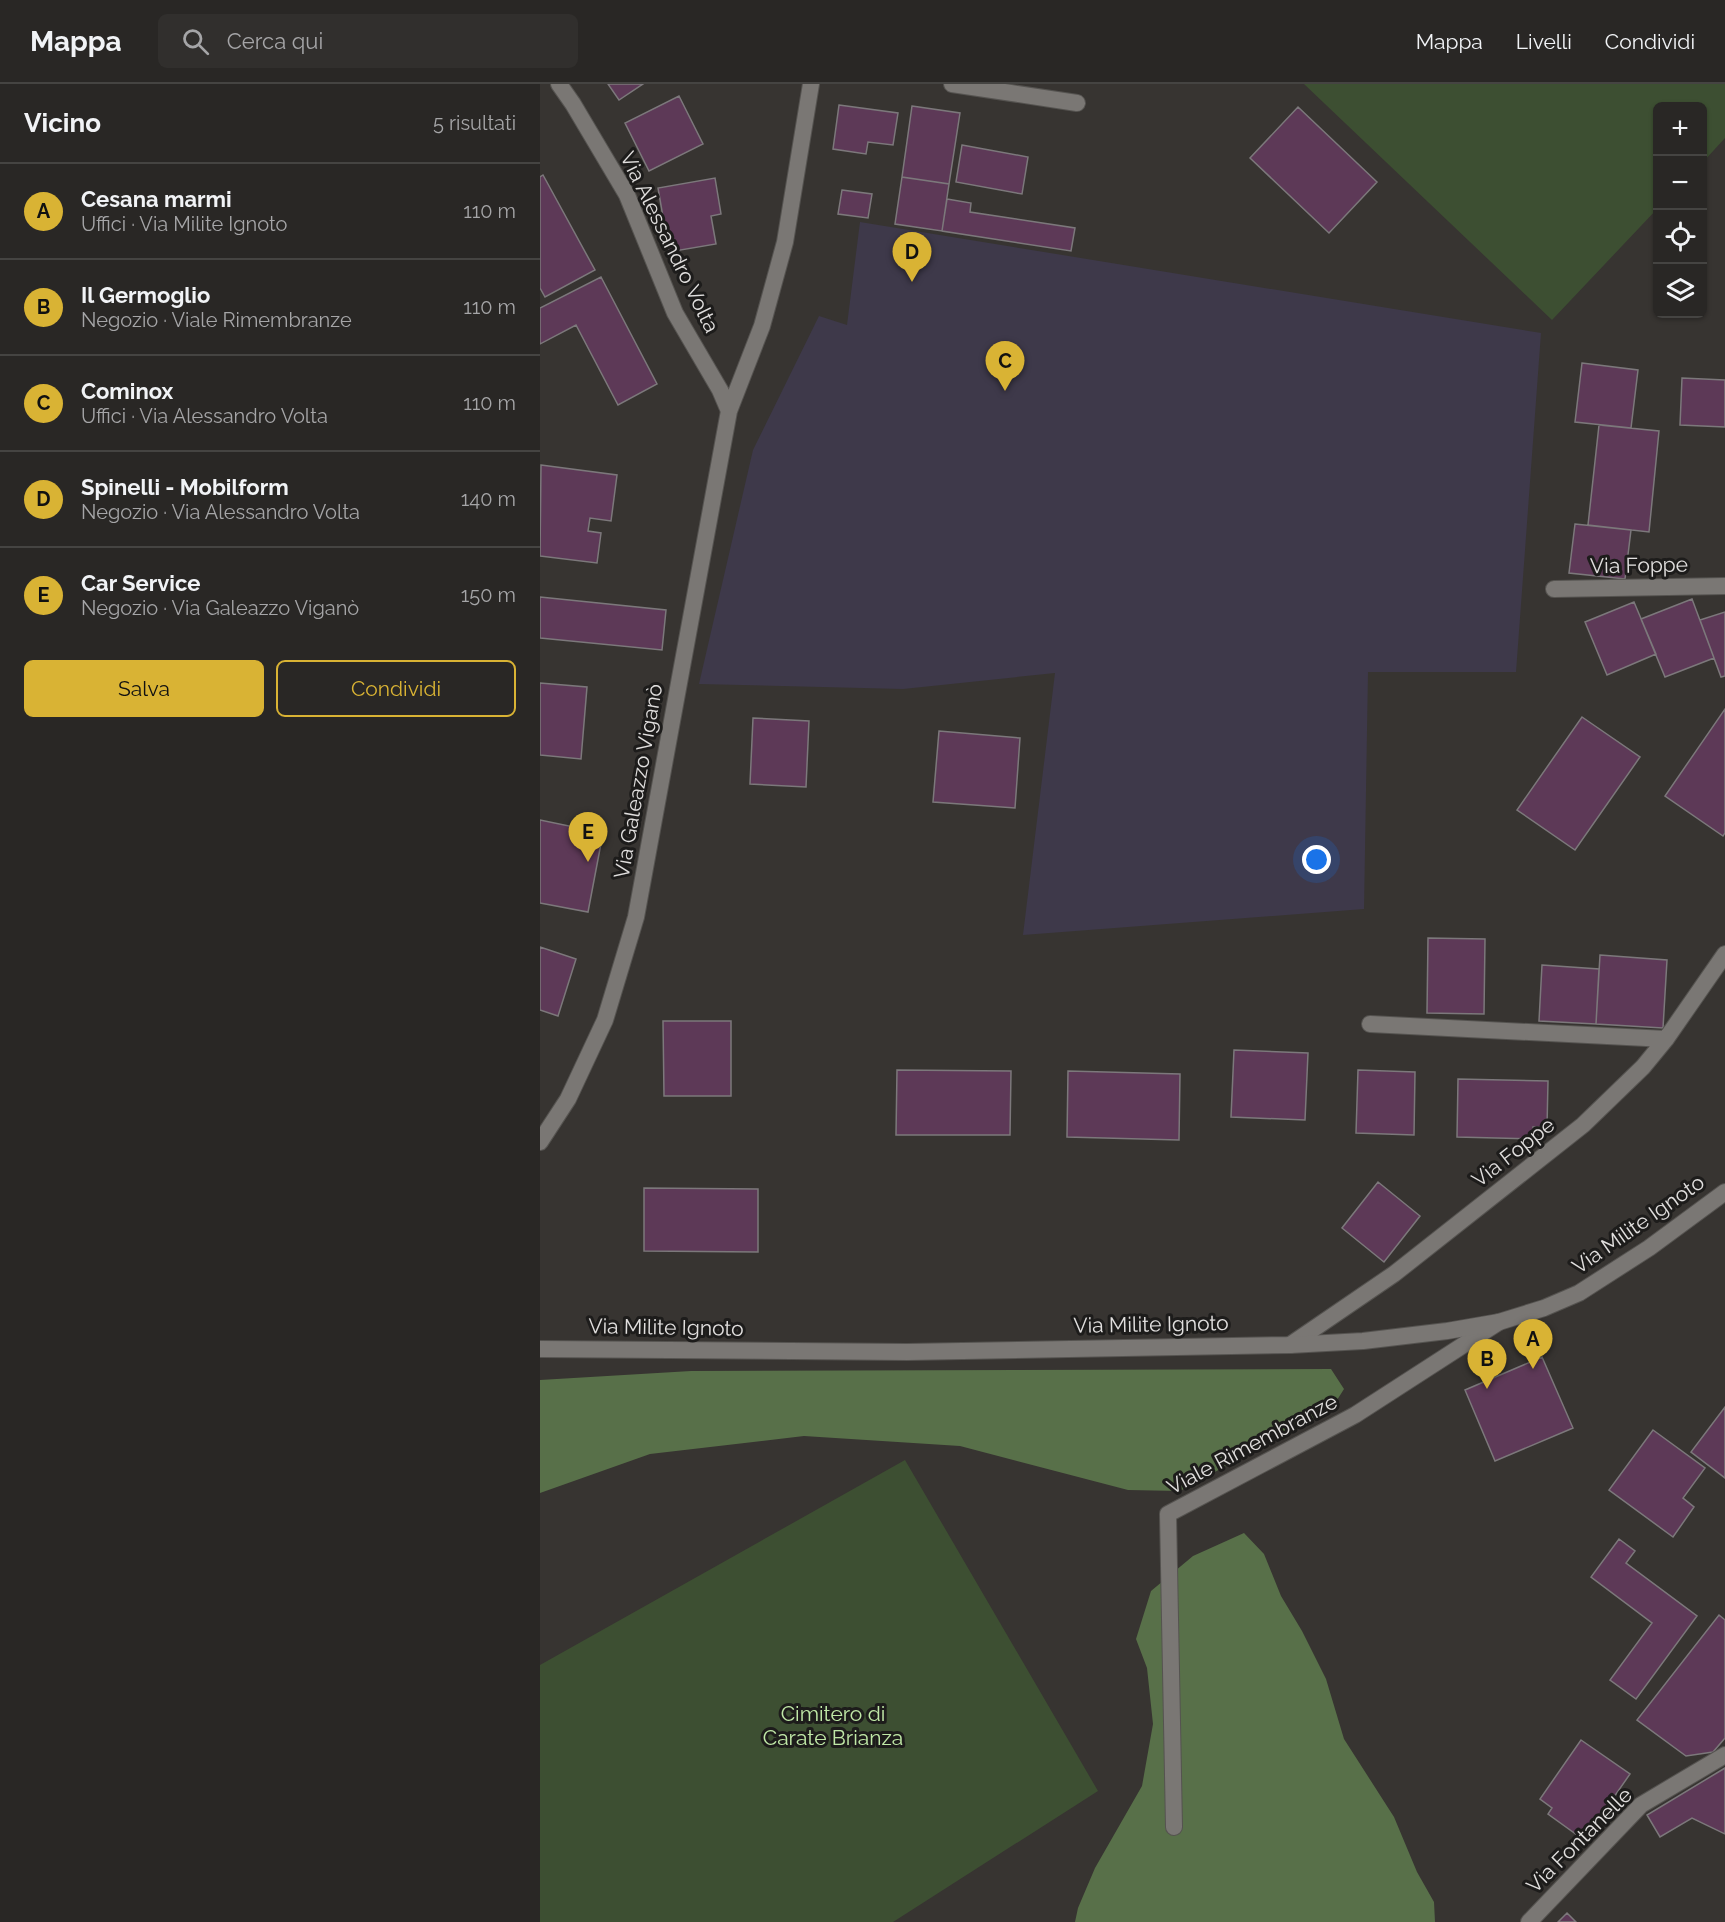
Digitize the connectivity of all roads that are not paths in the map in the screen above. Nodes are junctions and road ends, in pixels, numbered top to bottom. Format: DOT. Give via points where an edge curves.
graph roads {
  1 [pos="559,84"];
  2 [pos="811,84"];
  3 [pos="952,84"];
  4 [pos="1077,103"];
  5 [pos="729,411"];
  6 [pos="1725,586"];
  7 [pos="1554,589"];
  8 [pos="1725,954"];
  9 [pos="1370,1024"];
  10 [pos="1666,1039"];
  11 [pos="540,1142"];
  12 [pos="1725,1192"];
  13 [pos="1499,1322"];
  14 [pos="1290,1345"];
  15 [pos="540,1349"];
  16 [pos="1725,1755"];
  17 [pos="1174,1827"];
  18 [pos="1529,1922"];
  1 -- 5 [label="street, Via Alessandro Volta" via="627,195 675,313"];
  2 -- 5 [label="street" via="785,242 762,326"];
  3 -- 4 [label="street"];
  5 -- 11 [label="street, Via Galeazzo Viganò" via="636,917 605,1020 568,1099"];
  6 -- 7 [label="street, Via Foppe"];
  8 -- 10 [label="street, Via Foppe"];
  9 -- 10 [label="street"];
  10 -- 14 [label="street, Via Foppe" via="1599,1110 1547,1155 1394,1274"];
  12 -- 13 [label="street, Via Milite Ignoto" via="1579,1293"];
  13 -- 14 [label="street, Via Milite Ignoto" via="1411,1336"];
  13 -- 17 [label="street, Viale Rimembranze" via="1355,1415 1168,1514"];
  14 -- 15 [label="street, Via Milite Ignoto" via="907,1352"];
  16 -- 18 [label="street, Via Fontanelle" via="1641,1805"];
}
